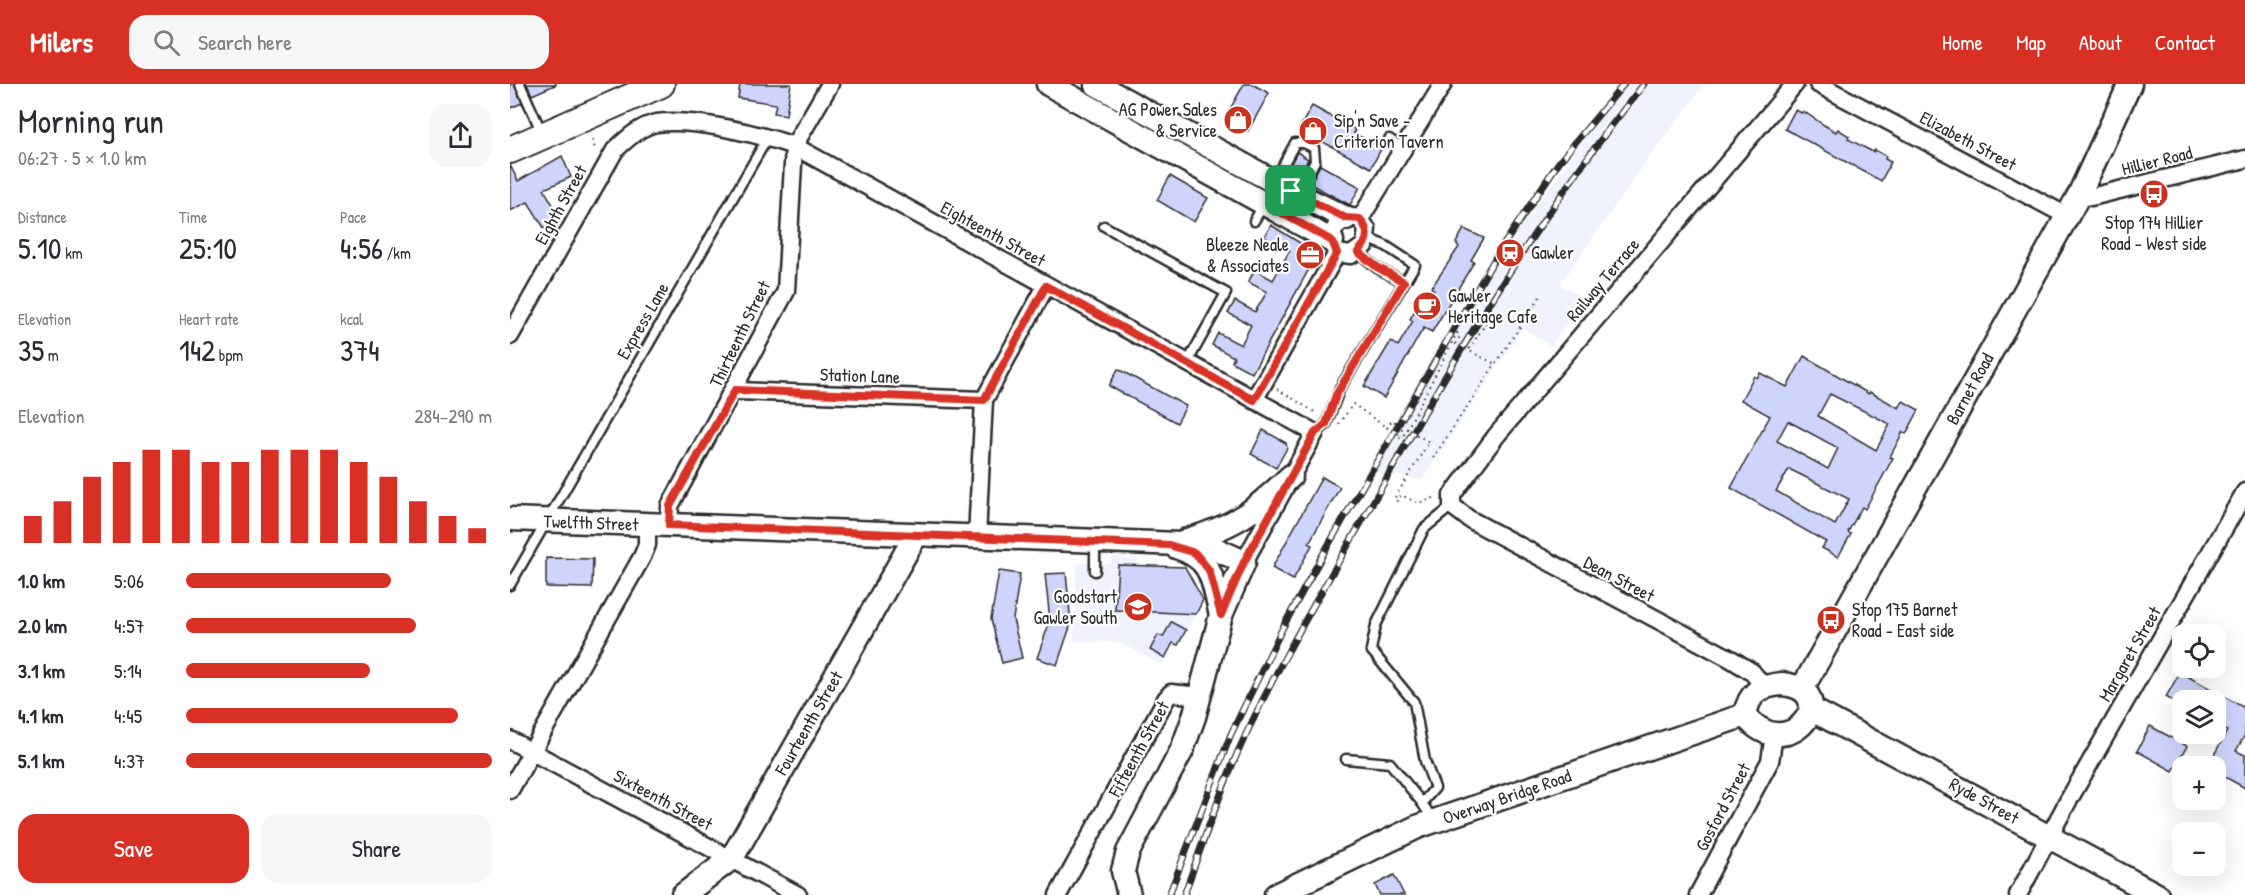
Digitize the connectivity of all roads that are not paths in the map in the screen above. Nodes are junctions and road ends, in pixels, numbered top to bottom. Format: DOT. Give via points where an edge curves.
graph roads {
  1 [pos="520,84"];
  2 [pos="661,84"];
  3 [pos="830,84"];
  4 [pos="1048,84"];
  5 [pos="1096,84"];
  6 [pos="1443,84"];
  7 [pos="1795,84"];
  8 [pos="1818,84"];
  9 [pos="2130,84"];
  10 [pos="637,131"];
  11 [pos="543,135"];
  12 [pos="768,137"];
  13 [pos="1201,142"];
  14 [pos="794,146"];
  15 [pos="510,150"];
  16 [pos="2245,159"];
  17 [pos="1190,162"];
  18 [pos="1288,189"];
  19 [pos="2079,195"];
  20 [pos="1266,212"];
  21 [pos="2067,216"];
  22 [pos="1353,218"];
  23 [pos="1104,226"];
  24 [pos="1363,245"];
  25 [pos="1335,247"];
  26 [pos="1404,282"];
  27 [pos="1046,286"];
  28 [pos="510,336"];
  29 [pos="1187,363"];
  30 [pos="735,390"];
  31 [pos="984,400"];
  32 [pos="1254,400"];
  33 [pos="1315,433"];
  34 [pos="1291,476"];
  35 [pos="2245,492"];
  36 [pos="1452,501"];
  37 [pos="510,519"];
  38 [pos="547,521"];
  39 [pos="658,525"];
  40 [pos="916,535"];
  41 [pos="977,537"];
  42 [pos="1095,542"];
  43 [pos="1169,545"];
  44 [pos="1244,562"];
  45 [pos="1095,570"];
  46 [pos="510,585"];
  47 [pos="1221,615"];
  48 [pos="1765,688"];
  49 [pos="1200,696"];
  50 [pos="1806,699"];
  51 [pos="1745,715"];
  52 [pos="1774,735"];
  53 [pos="510,740"];
  54 [pos="530,751"];
  55 [pos="1346,759"];
  56 [pos="510,790"];
  57 [pos="1422,802"];
  58 [pos="1434,822"];
  59 [pos="2049,837"];
  60 [pos="732,858"];
  61 [pos="683,895"];
  62 [pos="798,895"];
  63 [pos="1059,895"];
  64 [pos="1129,895"];
  65 [pos="1276,895"];
  66 [pos="1698,895"];
  67 [pos="2018,895"];
  68 [pos="2157,895"];
  1 -- 11 [label="lane"];
  2 -- 11 [label="main road"];
  3 -- 14 [label="street, Thirteenth Street"];
  4 -- 17 [label="main road"];
  5 -- 13 [label="main road"];
  6 -- 22 [label="street" via="1396,144"];
  7 -- 36 [label="street, Railway Terrace" via="1496,436"];
  8 -- 21 [label="street, Elizabeth Street"];
  9 -- 19 [label="main road, Barnet Road"];
  10 -- 12 [label="street, Eighteenth Street" via="656,123 688,123"];
  10 -- 28 [label="street, Eighth Street" via="615,150"];
  11 -- 15 [label="main road"];
  12 -- 14 [label="street, Eighteenth Street"];
  12 -- 38 [label="lane, Express Lane"];
  13 -- 17 [label="lane"];
  13 -- 18 [label="main road" via="1253,163"];
  14 -- 27 [label="street, Eighteenth Street"];
  14 -- 30 [label="street, Thirteenth Street" via="786,291"];
  16 -- 19 [label="street, Hillier Road" via="2091,197"];
  17 -- 20 [label="main road"];
  18 -- 18 [label="lane" via="1315,161 1314,148 1304,143 1295,143"];
  18 -- 20 [label="lane"];
  18 -- 22 [label="main road"];
  19 -- 21 [label="main road, Barnet Road"];
  20 -- 25 [label="main road"];
  21 -- 50 [label="main road, Barnet Road"];
  22 -- 24 [label="street" via="1367,229"];
  22 -- 25 [label="street" via="1335,228"];
  23 -- 29 [label="lane" via="1226,292"];
  24 -- 25 [label="street" via="1347,255"];
  24 -- 26 [label="lane" via="1377,267"];
  24 -- 26 [label="lane" via="1386,246 1415,265"];
  25 -- 32 [label="street"];
  26 -- 33 [label="lane" via="1336,395 1326,424"];
  27 -- 29 [label="street, Eighteenth Street"];
  27 -- 31 [label="street"];
  29 -- 32 [label="street, Eighteenth Street"];
  30 -- 31 [label="street, Station Lane"];
  30 -- 39 [label="street, Thirteenth Street"];
  31 -- 41 [label="street"];
  32 -- 33 [label="street, Eighteenth Street"];
  33 -- 34 [label="street"];
  34 -- 43 [label="main road" via="1257,508 1222,530"];
  34 -- 44 [label="street"];
  35 -- 59 [label="street, Margaret Street"];
  36 -- 48 [label="street, Dean Street" via="1469,519 1731,659 1752,672"];
  36 -- 57 [label="lane" via="1424,529 1376,625 1371,650 1414,702 1425,762 1435,788"];
  37 -- 38 [label="main road, Twelfth Street"];
  38 -- 39 [label="main road, Twelfth Street"];
  38 -- 46 [label="lane, Express Lane"];
  39 -- 40 [label="main road, Twelfth Street"];
  39 -- 54 [label="street, Thirteenth Street"];
  40 -- 41 [label="main road, Twelfth Street"];
  40 -- 60 [label="main road, Fourteenth Street"];
  41 -- 42 [label="main road, Twelfth Street"];
  42 -- 43 [label="main road, Twelfth Street"];
  42 -- 45 [label="lane"];
  43 -- 44 [label="main road, Twelfth Street" via="1207,545"];
  43 -- 47 [label="main road" via="1195,553 1209,570"];
  44 -- 47 [label="main road"];
  47 -- 49 [label="main road"];
  48 -- 50 [label="main road" via="1782,684"];
  48 -- 51 [label="main road" via="1748,699"];
  49 -- 63 [label="street, Fifteenth Street" via="1171,693 1166,699"];
  49 -- 64 [label="main road" via="1178,759 1128,852 1123,871"];
  50 -- 52 [label="main road" via="1809,718 1801,726"];
  50 -- 59 [label="main road, Ryde Street"];
  51 -- 52 [label="main road" via="1756,729"];
  51 -- 58 [label="main road, Overway Bridge Road"];
  52 -- 66 [label="street, Gosford Street" via="1770,761"];
  53 -- 54 [label="street, Sixteenth Street"];
  54 -- 56 [label="street, Thirteenth Street"];
  54 -- 60 [label="street, Sixteenth Street"];
  55 -- 57 [label="lane" via="1390,763"];
  57 -- 58 [label="lane"];
  58 -- 65 [label="main road, Overway Bridge Road"];
  59 -- 67 [label="street, Margaret Street"];
  59 -- 68 [label="main road, Ryde Street"];
  60 -- 61 [label="main road, Fourteenth Street"];
  60 -- 62 [label="street, Sixteenth Street"];
}
